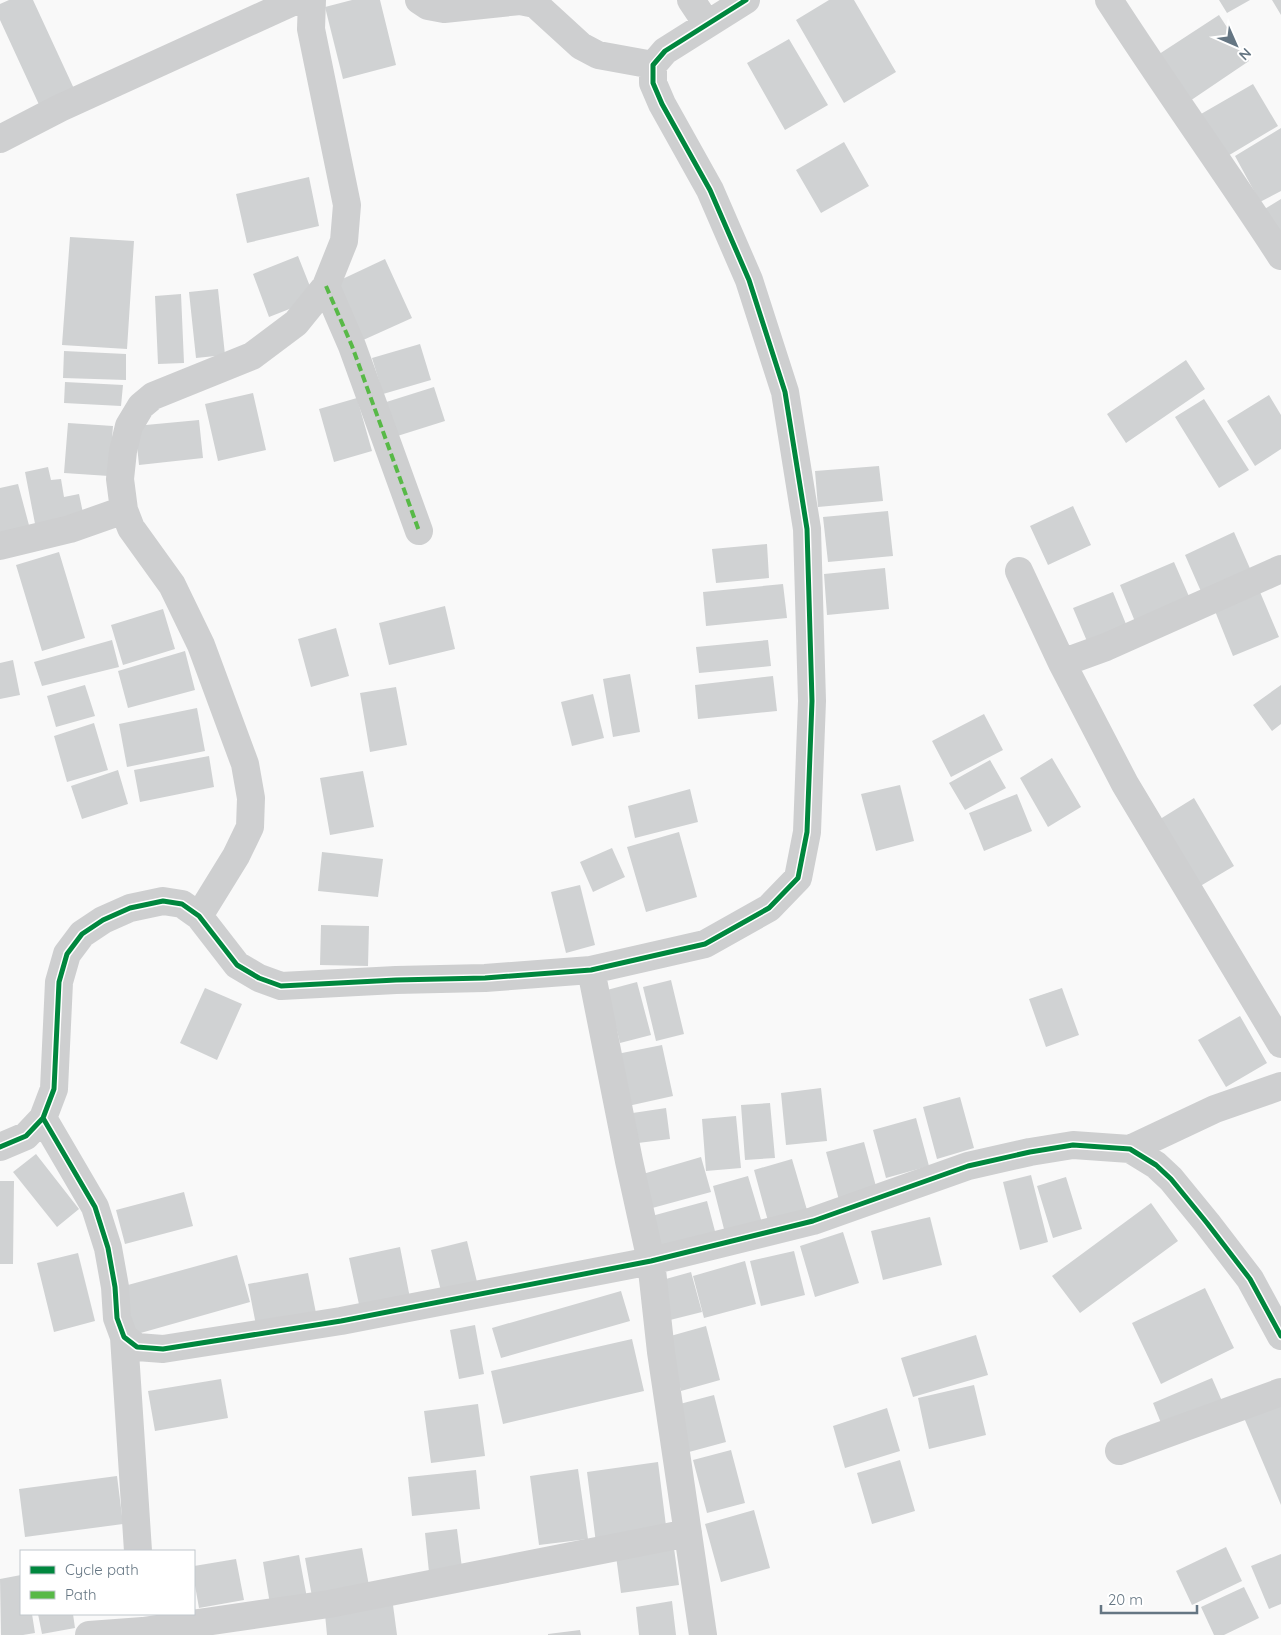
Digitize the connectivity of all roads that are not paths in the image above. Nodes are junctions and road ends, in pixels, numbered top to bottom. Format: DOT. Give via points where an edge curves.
graph roads {
  1 [pos="297,0"];
  2 [pos="312,0"];
  3 [pos="419,0"];
  4 [pos="691,0"];
  5 [pos="746,0"];
  6 [pos="1109,0"];
  7 [pos="707,24"];
  8 [pos="653,65"];
  9 [pos="0,139"];
  10 [pos="1279,251"];
  11 [pos="326,286"];
  12 [pos="124,510"];
  13 [pos="419,531"];
  14 [pos="0,546"];
  15 [pos="1281,569"];
  16 [pos="1020,571"];
  17 [pos="1062,663"];
  18 [pos="199,916"];
  19 [pos="591,970"];
  20 [pos="1281,1044"];
  21 [pos="1281,1086"];
  22 [pos="43,1118"];
  23 [pos="0,1147"];
  24 [pos="1130,1149"];
  25 [pos="651,1261"];
  26 [pos="1281,1336"];
  27 [pos="124,1338"];
  28 [pos="1281,1392"];
  29 [pos="1119,1452"];
  30 [pos="688,1533"];
  31 [pos="138,1550"];
  32 [pos="143,1627"];
  33 [pos="226,1627"];
  34 [pos="89,1635"];
  35 [pos="703,1635"];
  1 -- 9 [label="street"];
  2 -- 11 [label="street" via="311,28 347,205 344,241"];
  3 -- 8 [label="street" via="428,6 444,9 520,1 535,4 581,46 598,55"];
  4 -- 7 [label="street"];
  5 -- 7 [label="street"];
  6 -- 10 [label="street"];
  7 -- 8 [label="street" via="665,51"];
  8 -- 19 [label="street" via="653,83 662,104 710,190 750,280 785,392 807,529 812,701 807,832 798,878 769,908 705,944"];
  11 -- 12 [label="street" via="296,323 252,356 153,396 141,406 129,426 123,451 120,479"];
  11 -- 13 [label="street" via="352,346"];
  12 -- 14 [label="street" via="70,529"];
  12 -- 18 [label="street" via="131,528 172,585 201,645 245,764 251,798 250,827"];
  15 -- 17 [label="street" via="1106,647"];
  16 -- 17 [label="street"];
  17 -- 20 [label="street" via="1125,784"];
  18 -- 19 [label="street" via="237,965 258,978 281,986 485,978"];
  18 -- 22 [label="street" via="182,904 163,901 130,908 82,934 68,954 59,982 54,1089"];
  19 -- 25 [label="street"];
  21 -- 24 [label="street" via="1215,1109"];
  22 -- 23 [label="street" via="26,1136"];
  22 -- 27 [label="street" via="95,1207 108,1248 117,1318"];
  24 -- 25 [label="street" via="1074,1145 968,1166 813,1221"];
  24 -- 26 [label="street" via="1156,1165 1208,1223 1250,1279"];
  25 -- 27 [label="street" via="341,1321 163,1349 137,1347"];
  25 -- 30 [label="street"];
  27 -- 31 [label="street"];
  28 -- 29 [label="street"];
  30 -- 33 [label="street"];
  30 -- 35 [label="street"];
  32 -- 33 [label="street"];
  32 -- 34 [label="street"];
}
